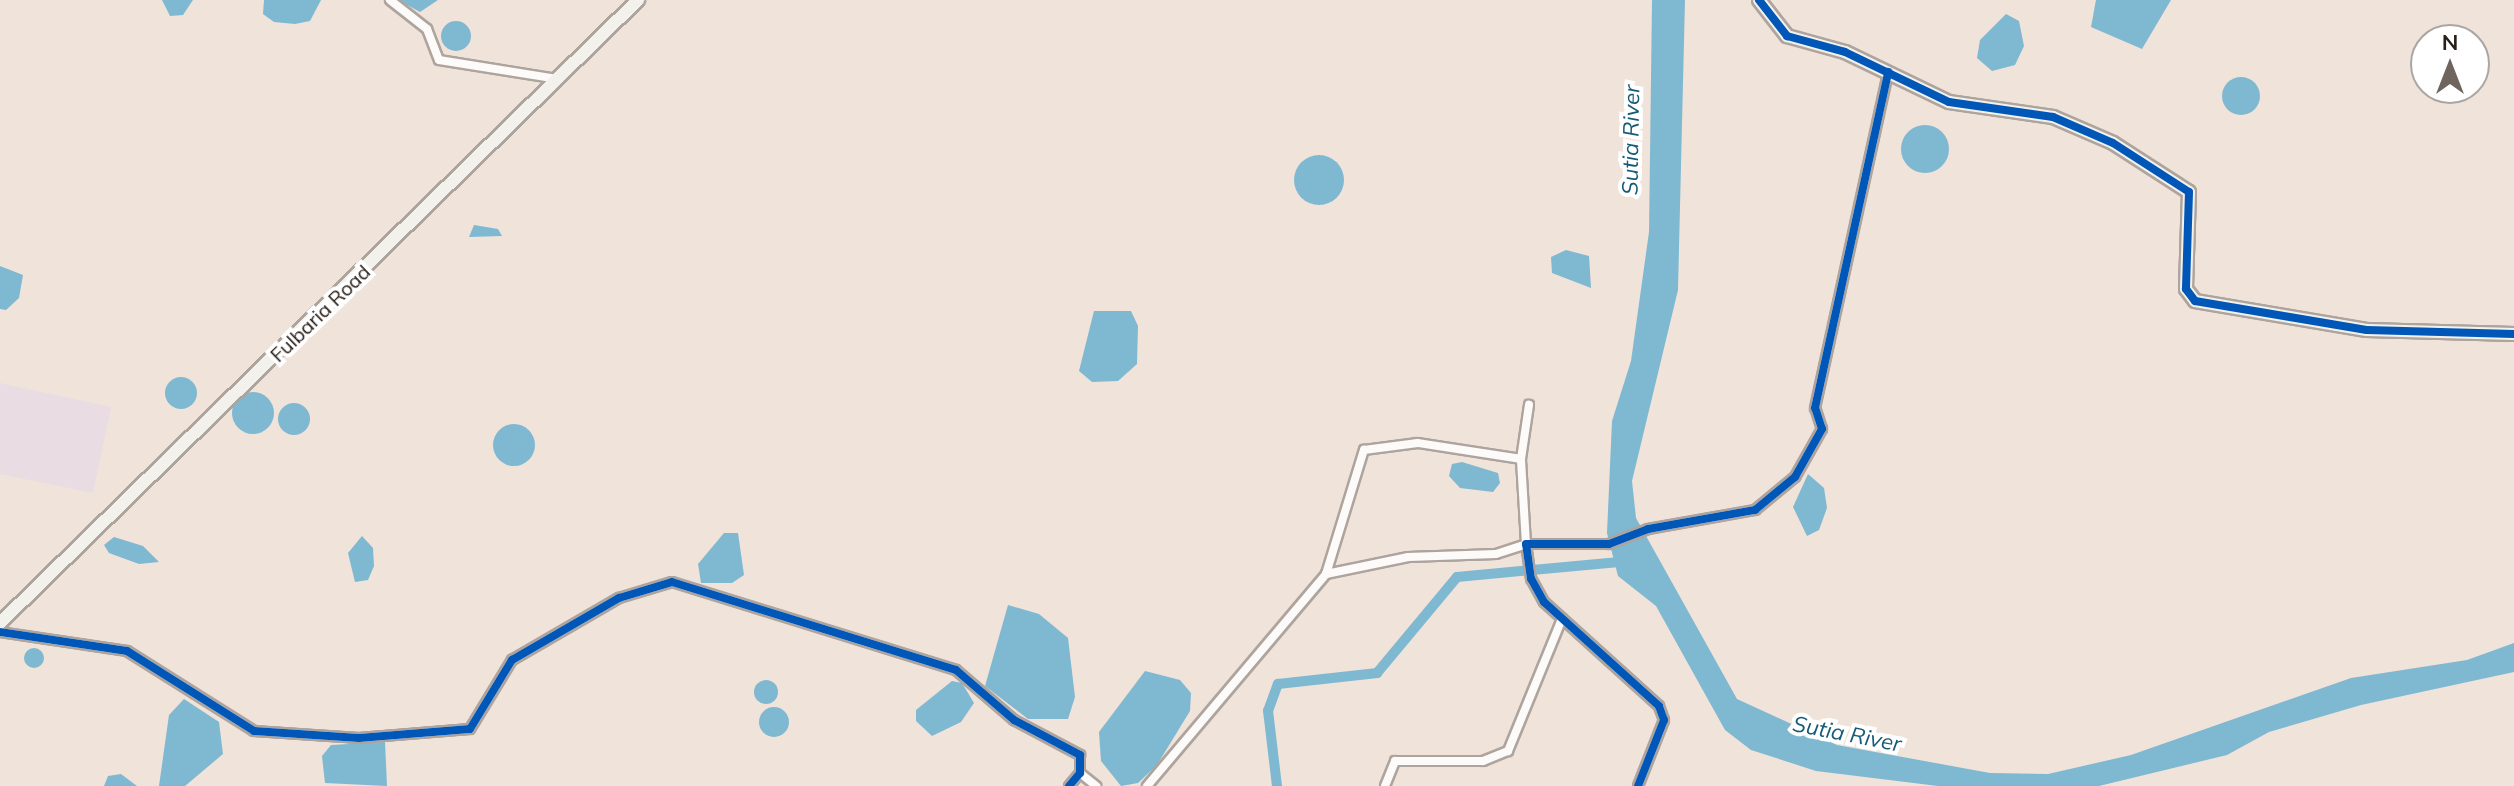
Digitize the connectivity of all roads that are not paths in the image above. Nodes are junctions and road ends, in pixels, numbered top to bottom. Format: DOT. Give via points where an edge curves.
graph roads {
  1 [pos="390,0"];
  2 [pos="638,0"];
  3 [pos="1759,0"];
  4 [pos="1888,72"];
  5 [pos="558,79"];
  6 [pos="2514,334"];
  7 [pos="1529,405"];
  8 [pos="1521,459"];
  9 [pos="1526,544"];
  10 [pos="1326,574"];
  11 [pos="1562,619"];
  12 [pos="0,623"];
  13 [pos="0,632"];
  14 [pos="1080,773"];
  15 [pos="1069,786"];
  16 [pos="1096,786"];
  17 [pos="1147,786"];
  18 [pos="1385,786"];
  19 [pos="1638,786"];
  1 -- 5 [label="street" via="427,29 439,60"];
  2 -- 5 [label="street, Fulbaria Road"];
  3 -- 4 [label="street" via="1787,36"];
  4 -- 6 [label="street" via="1949,102 2053,117 2113,143 2189,192 2186,289 2195,301 2367,330"];
  4 -- 9 [label="street" via="1815,408 1822,429 1815,451 1755,510 1648,529 1609,544"];
  5 -- 12 [label="street, Fulbaria Road"];
  7 -- 8 [label="street"];
  8 -- 9 [label="street"];
  8 -- 10 [label="street" via="1418,443 1364,450"];
  9 -- 10 [label="street" via="1496,554 1408,557"];
  9 -- 11 [label="street" via="1531,579"];
  10 -- 17 [label="street"];
  11 -- 18 [label="street" via="1508,751 1483,761 1395,761"];
  11 -- 19 [label="street" via="1659,706 1664,720"];
  13 -- 14 [label="street" via="127,651 254,731 359,738 470,729 512,660 619,598 672,582 956,670 1014,720 1080,755"];
  14 -- 15 [label="street"];
  14 -- 16 [label="street"];
}
